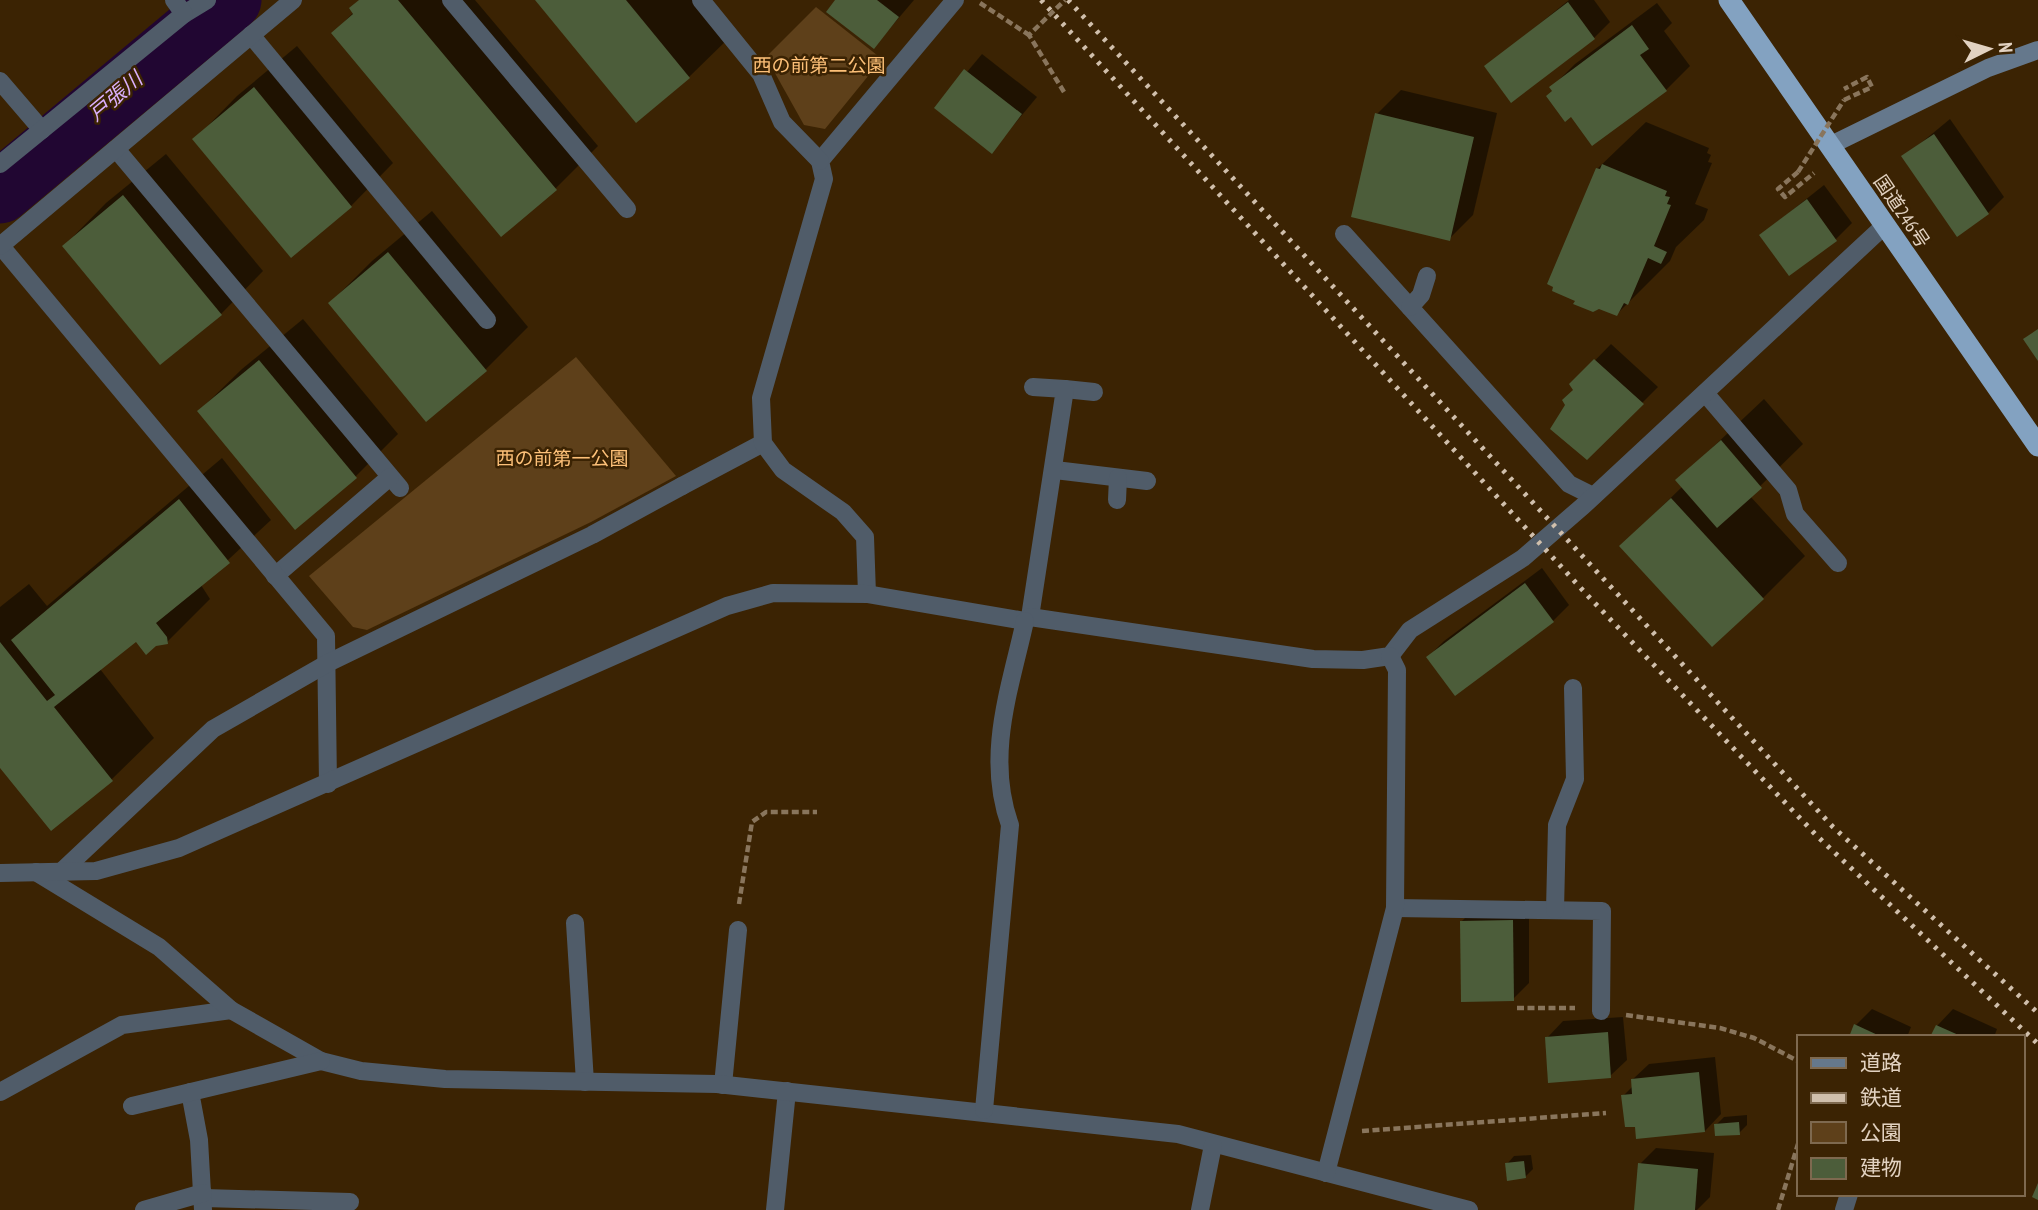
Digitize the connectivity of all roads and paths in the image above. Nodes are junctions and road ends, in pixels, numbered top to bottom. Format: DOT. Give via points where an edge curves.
graph roads {
  1 [pos="207,0"];
  2 [pos="293,0"];
  3 [pos="451,0"];
  4 [pos="701,0"];
  5 [pos="955,0"];
  6 [pos="975,0"];
  7 [pos="1065,0"];
  8 [pos="1729,0"];
  9 [pos="179,7"];
  10 [pos="251,35"];
  11 [pos="1030,35"];
  12 [pos="2038,50"];
  13 [pos="0,81"];
  14 [pos="1844,89"];
  15 [pos="1063,92"];
  16 [pos="42,130"];
  17 [pos="1831,145"];
  18 [pos="116,149"];
  19 [pos="820,161"];
  20 [pos="0,164"];
  21 [pos="1818,170"];
  22 [pos="627,209"];
  23 [pos="1884,226"];
  24 [pos="1344,234"];
  25 [pos="0,245"];
  26 [pos="1427,275"];
  27 [pos="1409,307"];
  28 [pos="487,320"];
  29 [pos="1033,387"];
  30 [pos="1065,390"];
  31 [pos="1094,392"];
  32 [pos="1705,393"];
  33 [pos="763,443"];
  34 [pos="2038,446"];
  35 [pos="1055,470"];
  36 [pos="1118,478"];
  37 [pos="1147,481"];
  38 [pos="1593,496"];
  39 [pos="1117,500"];
  40 [pos="1838,563"];
  41 [pos="275,576"];
  42 [pos="867,594"];
  43 [pos="1028,619"];
  44 [pos="1390,656"];
  45 [pos="328,663"];
  46 [pos="1573,688"];
  47 [pos="328,784"];
  48 [pos="817,812"];
  49 [pos="36,872"];
  50 [pos="61,872"];
  51 [pos="0,873"];
  52 [pos="1395,908"];
  53 [pos="1555,911"];
  54 [pos="575,923"];
  55 [pos="738,930"];
  56 [pos="1517,1008"];
  57 [pos="231,1010"];
  58 [pos="1601,1011"];
  59 [pos="1797,1060"];
  60 [pos="321,1061"];
  61 [pos="585,1082"];
  62 [pos="723,1085"];
  63 [pos="786,1091"];
  64 [pos="0,1092"];
  65 [pos="190,1092"];
  66 [pos="132,1106"];
  67 [pos="984,1110"];
  68 [pos="1606,1113"];
  69 [pos="1335,1134"];
  70 [pos="1213,1145"];
  71 [pos="1797,1147"];
  72 [pos="1326,1173"];
  73 [pos="203,1200"];
  74 [pos="350,1202"];
  75 [pos="144,1210"];
  76 [pos="775,1210"];
  77 [pos="1200,1210"];
  78 [pos="1469,1210"];
  79 [pos="1778,1210"];
  1 -- 9 [label="street"];
  2 -- 10 [label="street"];
  3 -- 22 [label="street"];
  4 -- 19 [label="street" via="761,74 782,122"];
  5 -- 19 [label="street"];
  6 -- 11 [label="path"];
  7 -- 11 [label="path"];
  8 -- 17 [label="highway, 国道246号"];
  9 -- 16 [label="street"];
  10 -- 18 [label="street"];
  10 -- 28 [label="street"];
  11 -- 15 [label="path"];
  12 -- 17 [label="street" via="1988,68"];
  13 -- 16 [label="street"];
  14 -- 21 [label="path, bridge" via="1867,77 1872,87 1844,100 1798,172 1777,189 1785,197"];
  16 -- 20 [label="street"];
  17 -- 23 [label="highway, 国道246号"];
  18 -- 25 [label="street"];
  18 -- 41 [label="street" via="395,482"];
  19 -- 33 [label="street" via="824,179 761,398"];
  23 -- 32 [label="street"];
  23 -- 34 [label="highway, 国道246号"];
  24 -- 27 [label="street"];
  25 -- 41 [label="street"];
  26 -- 27 [label="street" via="1421,295"];
  27 -- 38 [label="street" via="1569,484"];
  29 -- 30 [label="street"];
  30 -- 31 [label="street"];
  30 -- 35 [label="street"];
  32 -- 38 [label="street"];
  32 -- 40 [label="street" via="1788,490 1796,513"];
  33 -- 42 [label="street" via="783,470 843,512 865,537"];
  33 -- 45 [label="street" via="592,535"];
  35 -- 36 [label="street"];
  35 -- 43 [label="street"];
  36 -- 37 [label="street"];
  36 -- 39 [label="street"];
  38 -- 44 [label="street" via="1523,558 1410,630"];
  41 -- 45 [label="street" via="326,636"];
  42 -- 43 [label="street"];
  42 -- 47 [label="street" via="773,593 727,607"];
  43 -- 44 [label="street" via="1313,659"];
  43 -- 67 [label="street" via="997,744 1001,800 1010,825"];
  44 -- 52 [label="street" via="1396,670"];
  45 -- 47 [label="street"];
  45 -- 50 [label="street" via="213,729"];
  46 -- 53 [label="street" via="1575,779 1557,825"];
  47 -- 50 [label="street" via="179,848 96,871"];
  48 -- 55 [label="path" via="766,812 752,822"];
  49 -- 50 [label="street"];
  49 -- 51 [label="street"];
  49 -- 57 [label="street" via="159,947"];
  52 -- 53 [label="street"];
  52 -- 69 [label="street"];
  53 -- 58 [label="street" via="1602,911"];
  54 -- 61 [label="street"];
  55 -- 62 [label="street"];
  56 -- 58 [label="path"];
  57 -- 60 [label="street"];
  57 -- 64 [label="street" via="122,1025"];
  58 -- 59 [label="path" via="1720,1028 1754,1038"];
  60 -- 61 [label="street" via="446,1079"];
  60 -- 65 [label="street"];
  61 -- 62 [label="street"];
  62 -- 63 [label="street"];
  63 -- 67 [label="street"];
  63 -- 76 [label="street"];
  65 -- 66 [label="street"];
  65 -- 73 [label="street"];
  67 -- 70 [label="street" via="1178,1134"];
  68 -- 69 [label="path"];
  69 -- 72 [label="street"];
  70 -- 72 [label="street"];
  70 -- 77 [label="street"];
  71 -- 79 [label="path"];
  72 -- 78 [label="street"];
  73 -- 74 [label="street"];
  73 -- 75 [label="street"];
}
